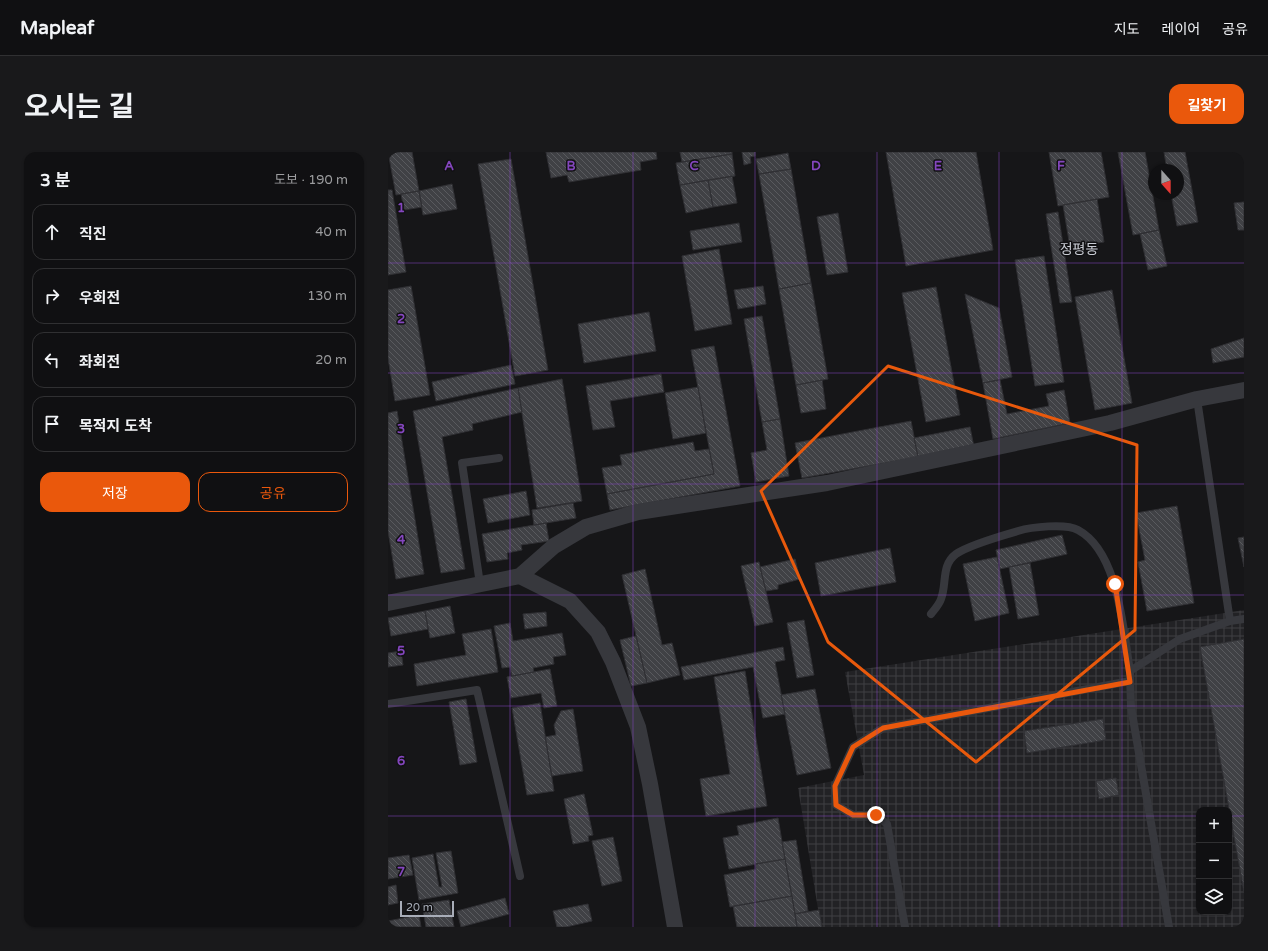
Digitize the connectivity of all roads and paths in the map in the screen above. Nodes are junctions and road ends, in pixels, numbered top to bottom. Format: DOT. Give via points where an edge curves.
graph roads {
  1 [pos="1244,390"];
  2 [pos="1197,399"];
  3 [pos="499,458"];
  4 [pos="520,576"];
  5 [pos="480,584"];
  6 [pos="388,603"];
  7 [pos="931,614"];
  8 [pos="1244,619"];
  9 [pos="1230,621"];
  10 [pos="1130,671"];
  11 [pos="1130,682"];
  12 [pos="388,704"];
  13 [pos="520,876"];
  14 [pos="675,927"];
  15 [pos="905,927"];
  16 [pos="1169,927"];
  1 -- 2 [label="street"];
  2 -- 4 [label="street" via="1110,423 827,483 638,512 586,527 554,546"];
  2 -- 9 [label="lane"];
  3 -- 5 [label="lane" via="462,463"];
  4 -- 5 [label="street"];
  4 -- 14 [label="street" via="570,601 598,632 614,662 638,727"];
  5 -- 6 [label="street"];
  7 -- 10 [label="lane" via="941,600 947,564 956,554 1029,528 1055,526 1078,530 1100,550 1115,584"];
  8 -- 9 [label="lane"];
  9 -- 10 [label="lane" via="1180,639"];
  10 -- 11 [label="lane"];
  11 -- 15 [label="lane" via="883,728 853,747 835,786 836,805 853,815 876,815 887,824"];
  11 -- 16 [label="lane" via="1131,707"];
  12 -- 13 [label="lane" via="477,690"];
}
